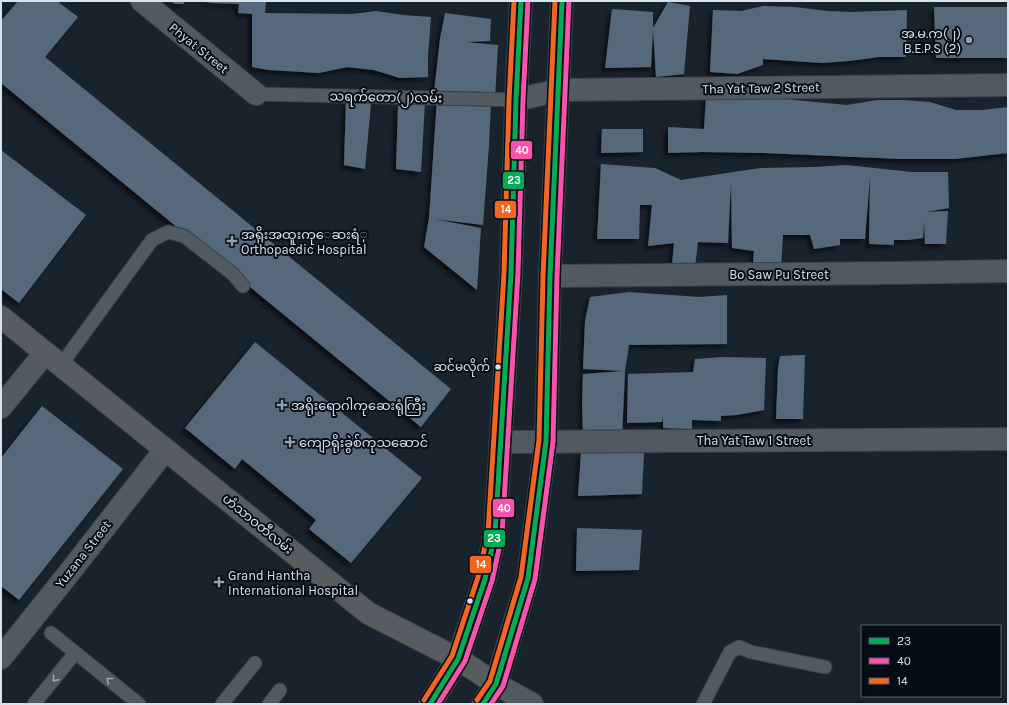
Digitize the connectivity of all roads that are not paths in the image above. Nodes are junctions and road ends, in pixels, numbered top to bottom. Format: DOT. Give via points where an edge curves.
graph roads {
  1 [pos="142,1"];
  2 [pos="521,1"];
  3 [pos="562,1"];
  4 [pos="1008,85"];
  5 [pos="559,90"];
  6 [pos="256,94"];
  7 [pos="516,100"];
  8 [pos="1008,271"];
  9 [pos="550,276"];
  10 [pos="243,286"];
  11 [pos="1,317"];
  12 [pos="53,359"];
  13 [pos="1,407"];
  14 [pos="1008,439"];
  15 [pos="546,441"];
  16 [pos="501,442"];
  17 [pos="165,450"];
  18 [pos="51,633"];
  19 [pos="3,652"];
  20 [pos="75,653"];
  21 [pos="458,659"];
  22 [pos="256,663"];
  23 [pos="825,667"];
  24 [pos="496,684"];
  25 [pos="280,690"];
  26 [pos="122,699"];
  27 [pos="34,704"];
  28 [pos="139,704"];
  29 [pos="222,704"];
  30 [pos="269,704"];
  31 [pos="430,704"];
  32 [pos="483,704"];
  33 [pos="532,704"];
  34 [pos="703,704"];
  1 -- 6 [label="street, Phyat Street"];
  2 -- 7 [label="main road"];
  3 -- 5 [label="main road"];
  4 -- 5 [label="street, Tha Yat Taw 2 Street"];
  5 -- 7 [label="street, Tha Yat Taw 2 Street"];
  5 -- 9 [label="main road"];
  6 -- 7 [label="lane, သရက်တော(၂)လမ်း"];
  7 -- 16 [label="main road" via="511,273"];
  8 -- 9 [label="street, Bo Saw Pu Street"];
  9 -- 15 [label="main road"];
  10 -- 12 [label="lane" via="233,274 184,236 168,232 152,240"];
  11 -- 12 [label="main road, ဟံသာဝတီလမ်း"];
  12 -- 13 [label="street"];
  12 -- 17 [label="main road, ဟံသာဝတီလမ်း"];
  14 -- 15 [label="street, Tha Yat Taw 1 Street"];
  15 -- 16 [label="street, Tha Yat Taw 1 Street"];
  15 -- 24 [label="main road" via="528,578"];
  16 -- 21 [label="main road" via="495,534 485,579"];
  17 -- 19 [label="street, Yuzana Street" via="69,573"];
  17 -- 21 [label="main road, ဟံသာဝတီလမ်း" via="368,612"];
  18 -- 20 [label="lane"];
  26 -- 20 [label="lane, one-way"];
  20 -- 27 [label="lane, one-way"];
  21 -- 24 [label="main road, ဟံသာဝတီလမ်း"];
  21 -- 31 [label="main road"];
  22 -- 29 [label="lane"];
  23 -- 34 [label="lane" via="751,652 739,647 730,652"];
  24 -- 32 [label="main road"];
  24 -- 33 [label="street, ဟံသာဝတီလမ်း"];
  25 -- 30 [label="lane"];
  26 -- 28 [label="lane"];
}
